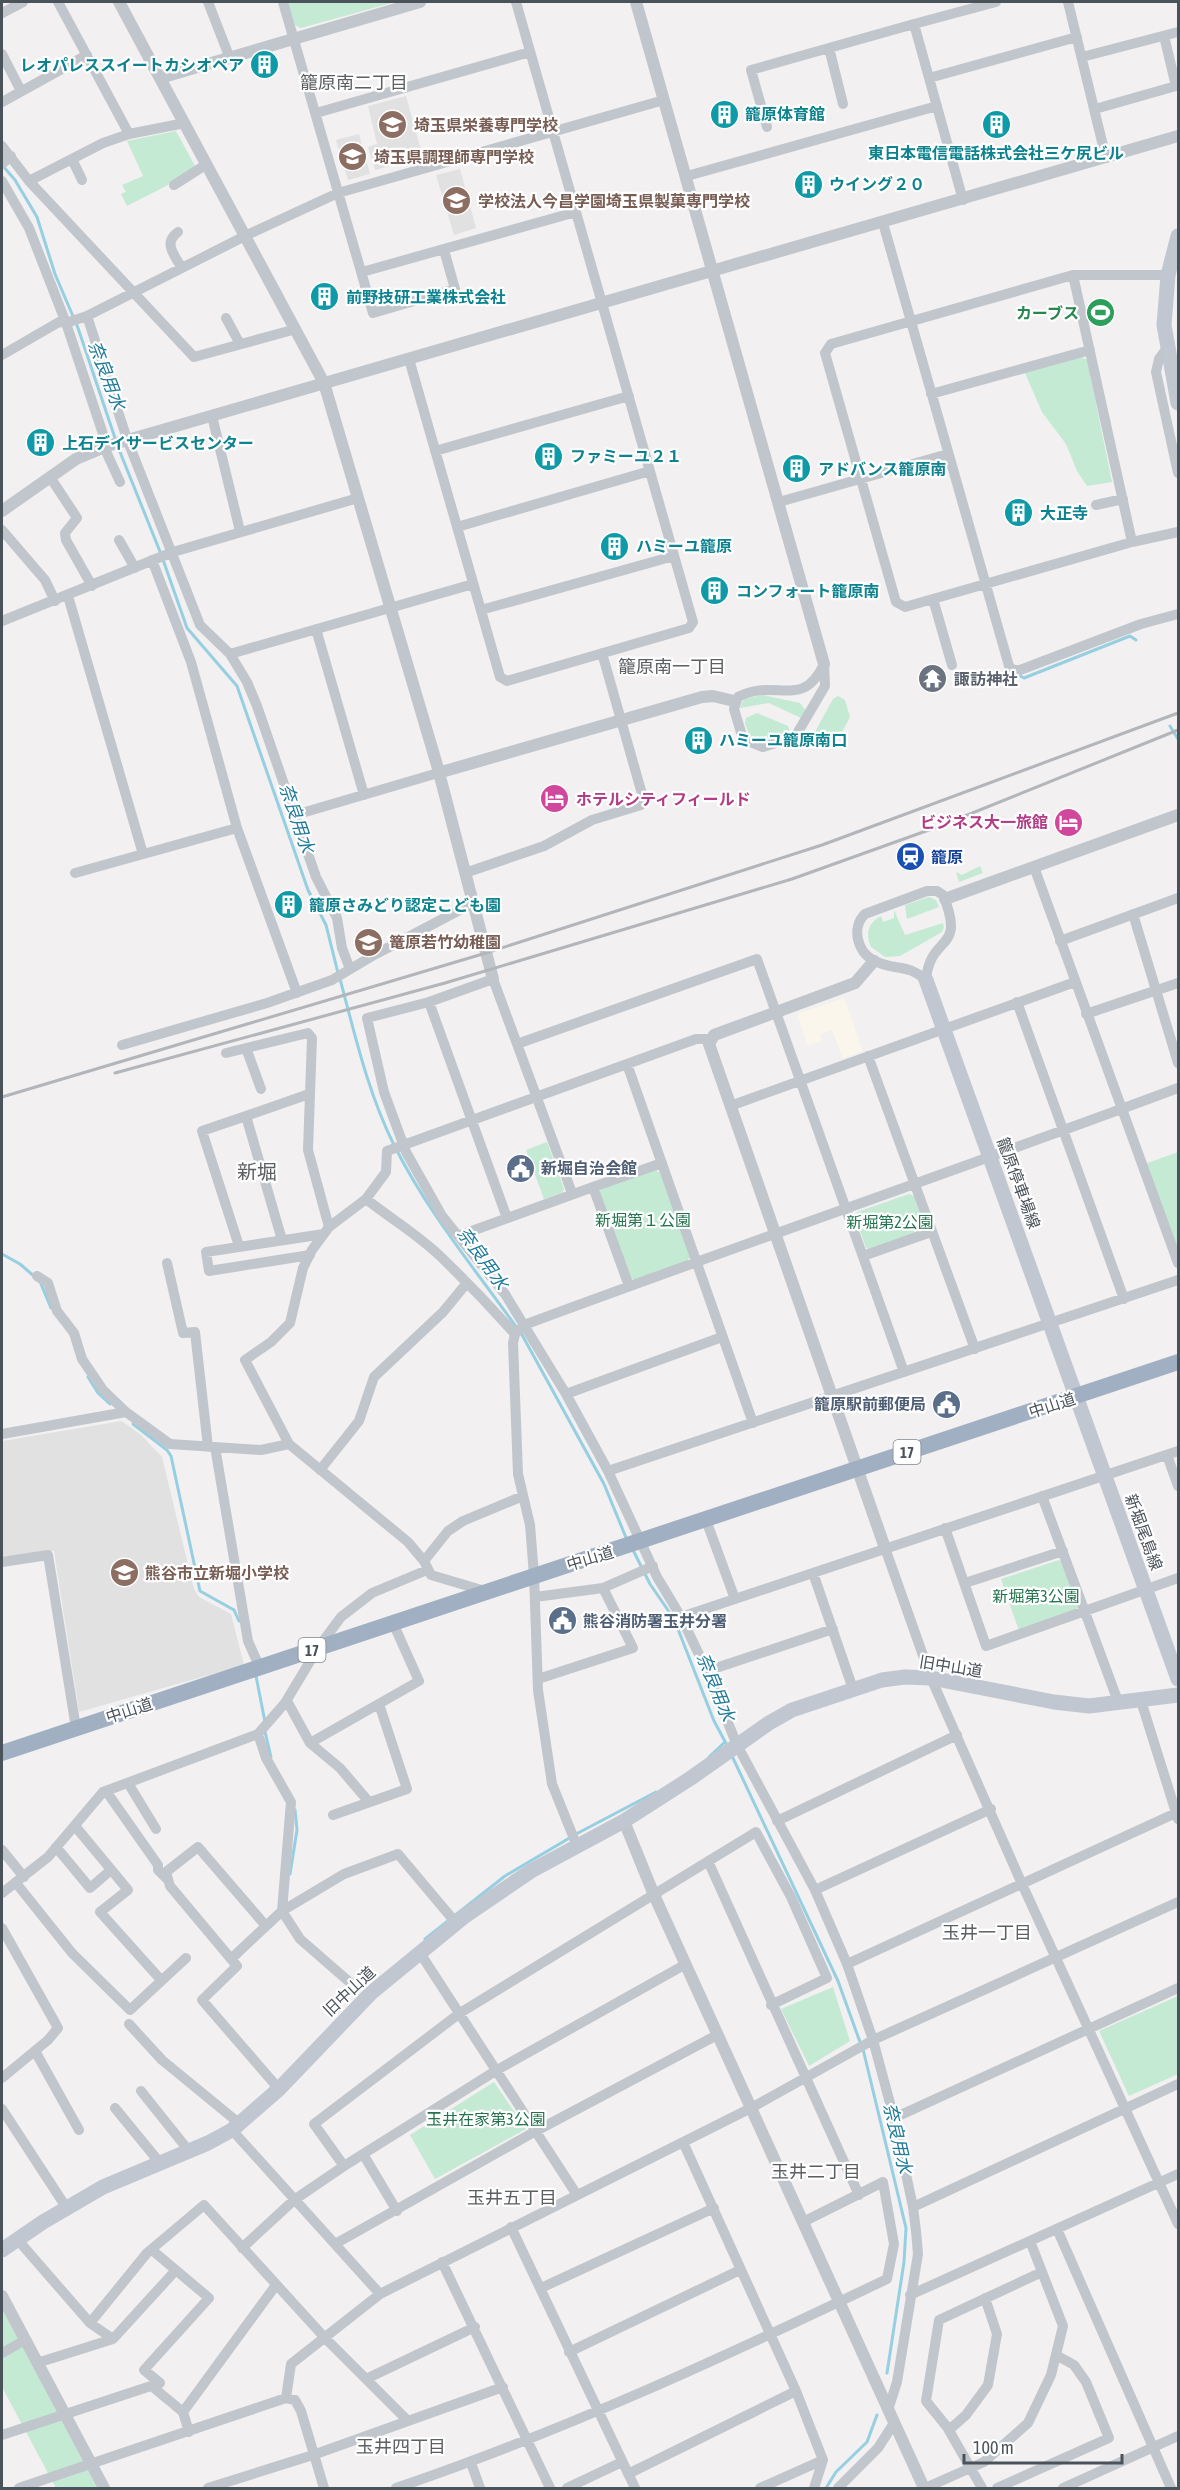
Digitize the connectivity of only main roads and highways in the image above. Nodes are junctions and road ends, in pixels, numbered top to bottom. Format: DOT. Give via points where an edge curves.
graph roads {
  1 [pos="1179,236"];
  2 [pos="1174,359"];
  3 [pos="1179,403"];
  4 [pos="926,980"];
  5 [pos="1179,1362"];
  6 [pos="1077,1398"];
  7 [pos="1179,1679"];
  8 [pos="1179,1695"];
  9 [pos="2,1752"];
  10 [pos="2,2250"];
  1 -- 2 [label="main road" via="1168,275 1164,325"];
  2 -- 3 [label="main road"];
  4 -- 6 [label="main road, 籠原停車場線"];
  5 -- 6 [label="highway, 中山道 / 17"];
  6 -- 7 [label="main road, 新堀尾島線"];
  6 -- 9 [label="highway, 中山道 / 17"];
  8 -- 10 [label="main road, 旧中山道" via="1089,1706 931,1678 882,1680 792,1710 624,1821 499,1890 347,2016 279,2089 236,2127 103,2187"];
}
